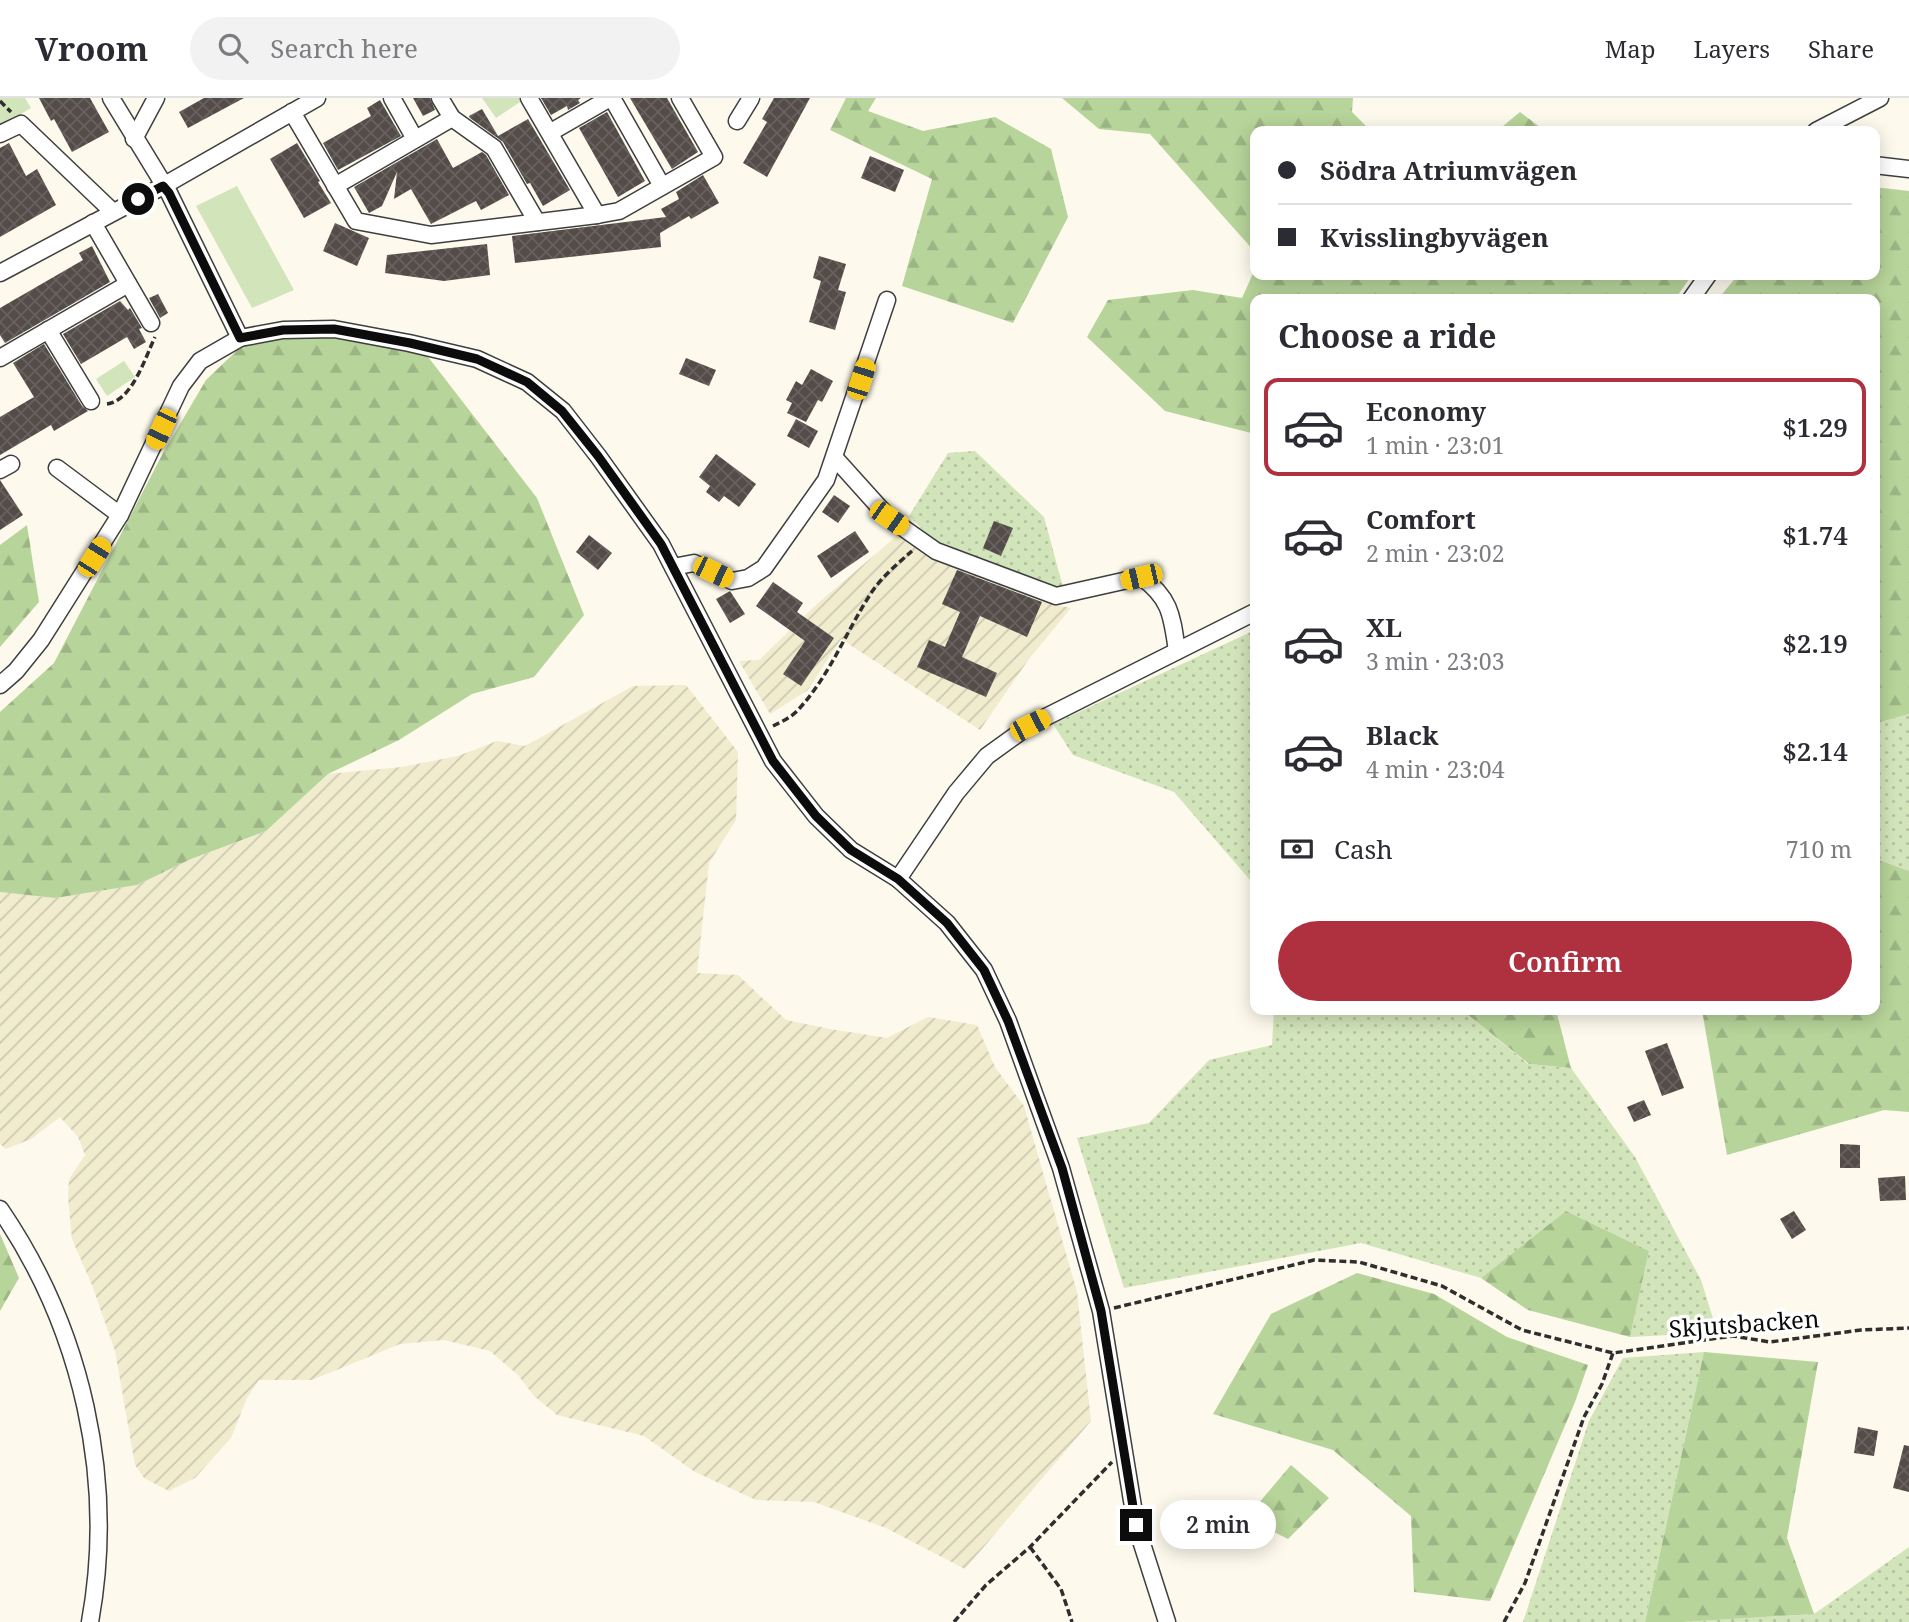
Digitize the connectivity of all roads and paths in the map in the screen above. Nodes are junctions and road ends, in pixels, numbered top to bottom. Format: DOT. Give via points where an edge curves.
graph roads {
  1 [pos="111,98"];
  2 [pos="156,98"];
  3 [pos="317,98"];
  4 [pos="391,98"];
  5 [pos="440,98"];
  6 [pos="529,98"];
  7 [pos="611,98"];
  8 [pos="680,98"];
  9 [pos="751,98"];
  10 [pos="1880,98"];
  11 [pos="292,113"];
  12 [pos="452,118"];
  13 [pos="737,121"];
  14 [pos="1826,126"];
  15 [pos="551,132"];
  16 [pos="0,134"];
  17 [pos="134,139"];
  18 [pos="415,139"];
  19 [pos="1880,166"];
  20 [pos="1909,169"];
  21 [pos="163,186"];
  22 [pos="335,186"];
  23 [pos="662,186"];
  24 [pos="113,212"];
  25 [pos="597,215"];
  26 [pos="537,222"];
  27 [pos="93,223"];
  28 [pos="0,273"];
  29 [pos="128,284"];
  30 [pos="887,300"];
  31 [pos="151,323"];
  32 [pos="48,330"];
  33 [pos="240,338"];
  34 [pos="0,358"];
  35 [pos="91,401"];
  36 [pos="835,458"];
  37 [pos="57,468"];
  38 [pos="120,515"];
  39 [pos="923,542"];
  40 [pos="673,567"];
  41 [pos="1250,614"];
  42 [pos="1177,651"];
  43 [pos="0,685"];
  44 [pos="760,734"];
  45 [pos="898,879"];
  46 [pos="0,1209"];
  47 [pos="1101,1311"];
  48 [pos="1909,1328"];
  49 [pos="1613,1353"];
  50 [pos="1125,1455"];
  51 [pos="1030,1547"];
  52 [pos="90,1622"];
  53 [pos="954,1622"];
  54 [pos="1072,1622"];
  55 [pos="1167,1622"];
  56 [pos="1504,1622"];
  1 -- 17 [label="street"];
  2 -- 17 [label="street"];
  3 -- 11 [label="street"];
  4 -- 18 [label="street"];
  5 -- 12 [label="street"];
  6 -- 15 [label="street"];
  7 -- 15 [label="street"];
  7 -- 23 [label="street"];
  8 -- 23 [label="street" via="714,157"];
  9 -- 13 [label="street"];
  10 -- 14 [label="street"];
  11 -- 21 [label="street"];
  11 -- 22 [label="street"];
  12 -- 18 [label="street"];
  12 -- 26 [label="street" via="494,148"];
  15 -- 25 [label="street"];
  16 -- 24 [label="street" via="22,124"];
  17 -- 21 [label="street"];
  18 -- 22 [label="street"];
  19 -- 20 [label="street"];
  21 -- 24 [label="street"];
  21 -- 33 [label="street"];
  22 -- 26 [label="street" via="356,221 431,235"];
  23 -- 25 [label="street" via="619,211"];
  24 -- 27 [label="street"];
  25 -- 26 [label="street"];
  27 -- 28 [label="street"];
  27 -- 29 [label="street"];
  29 -- 31 [label="street"];
  29 -- 32 [label="street"];
  30 -- 36 [label="street"];
  31 -- 35 [label="path" via="157,334 131,388 116,403"];
  32 -- 34 [label="street"];
  32 -- 35 [label="street"];
  33 -- 38 [label="street" via="200,361 181,386"];
  33 -- 40 [label="street" via="283,330 334,329 477,359 527,382 562,411 598,456"];
  36 -- 39 [label="street" via="889,518"];
  36 -- 40 [label="street" via="826,480 764,568 748,579 732,581 694,563"];
  37 -- 38 [label="street"];
  38 -- 43 [label="street" via="41,640"];
  39 -- 42 [label="street" via="1056,596 1141,577 1171,609"];
  39 -- 44 [label="path" via="887,573 868,597 848,637 795,714"];
  40 -- 44 [label="street"];
  41 -- 42 [label="street"];
  42 -- 45 [label="street" via="1030,725 987,756"];
  44 -- 45 [label="street" via="773,761 816,816 851,850"];
  45 -- 47 [label="street" via="947,923 984,970 1062,1168"];
  46 -- 52 [label="street" via="24,1245 62,1324 87,1409 99,1496 97,1584"];
  47 -- 49 [label="path, Skjutsbacken" via="1314,1261 1359,1262 1442,1286 1522,1330"];
  47 -- 50 [label="street"];
  48 -- 49 [label="path, Skjutsbacken" via="1770,1342 1733,1336"];
  49 -- 56 [label="path" via="1584,1417 1525,1583"];
  50 -- 51 [label="path" via="1108,1464"];
  50 -- 55 [label="street" via="1136,1525"];
  51 -- 53 [label="path" via="986,1585"];
  51 -- 54 [label="path" via="1061,1589"];
}
